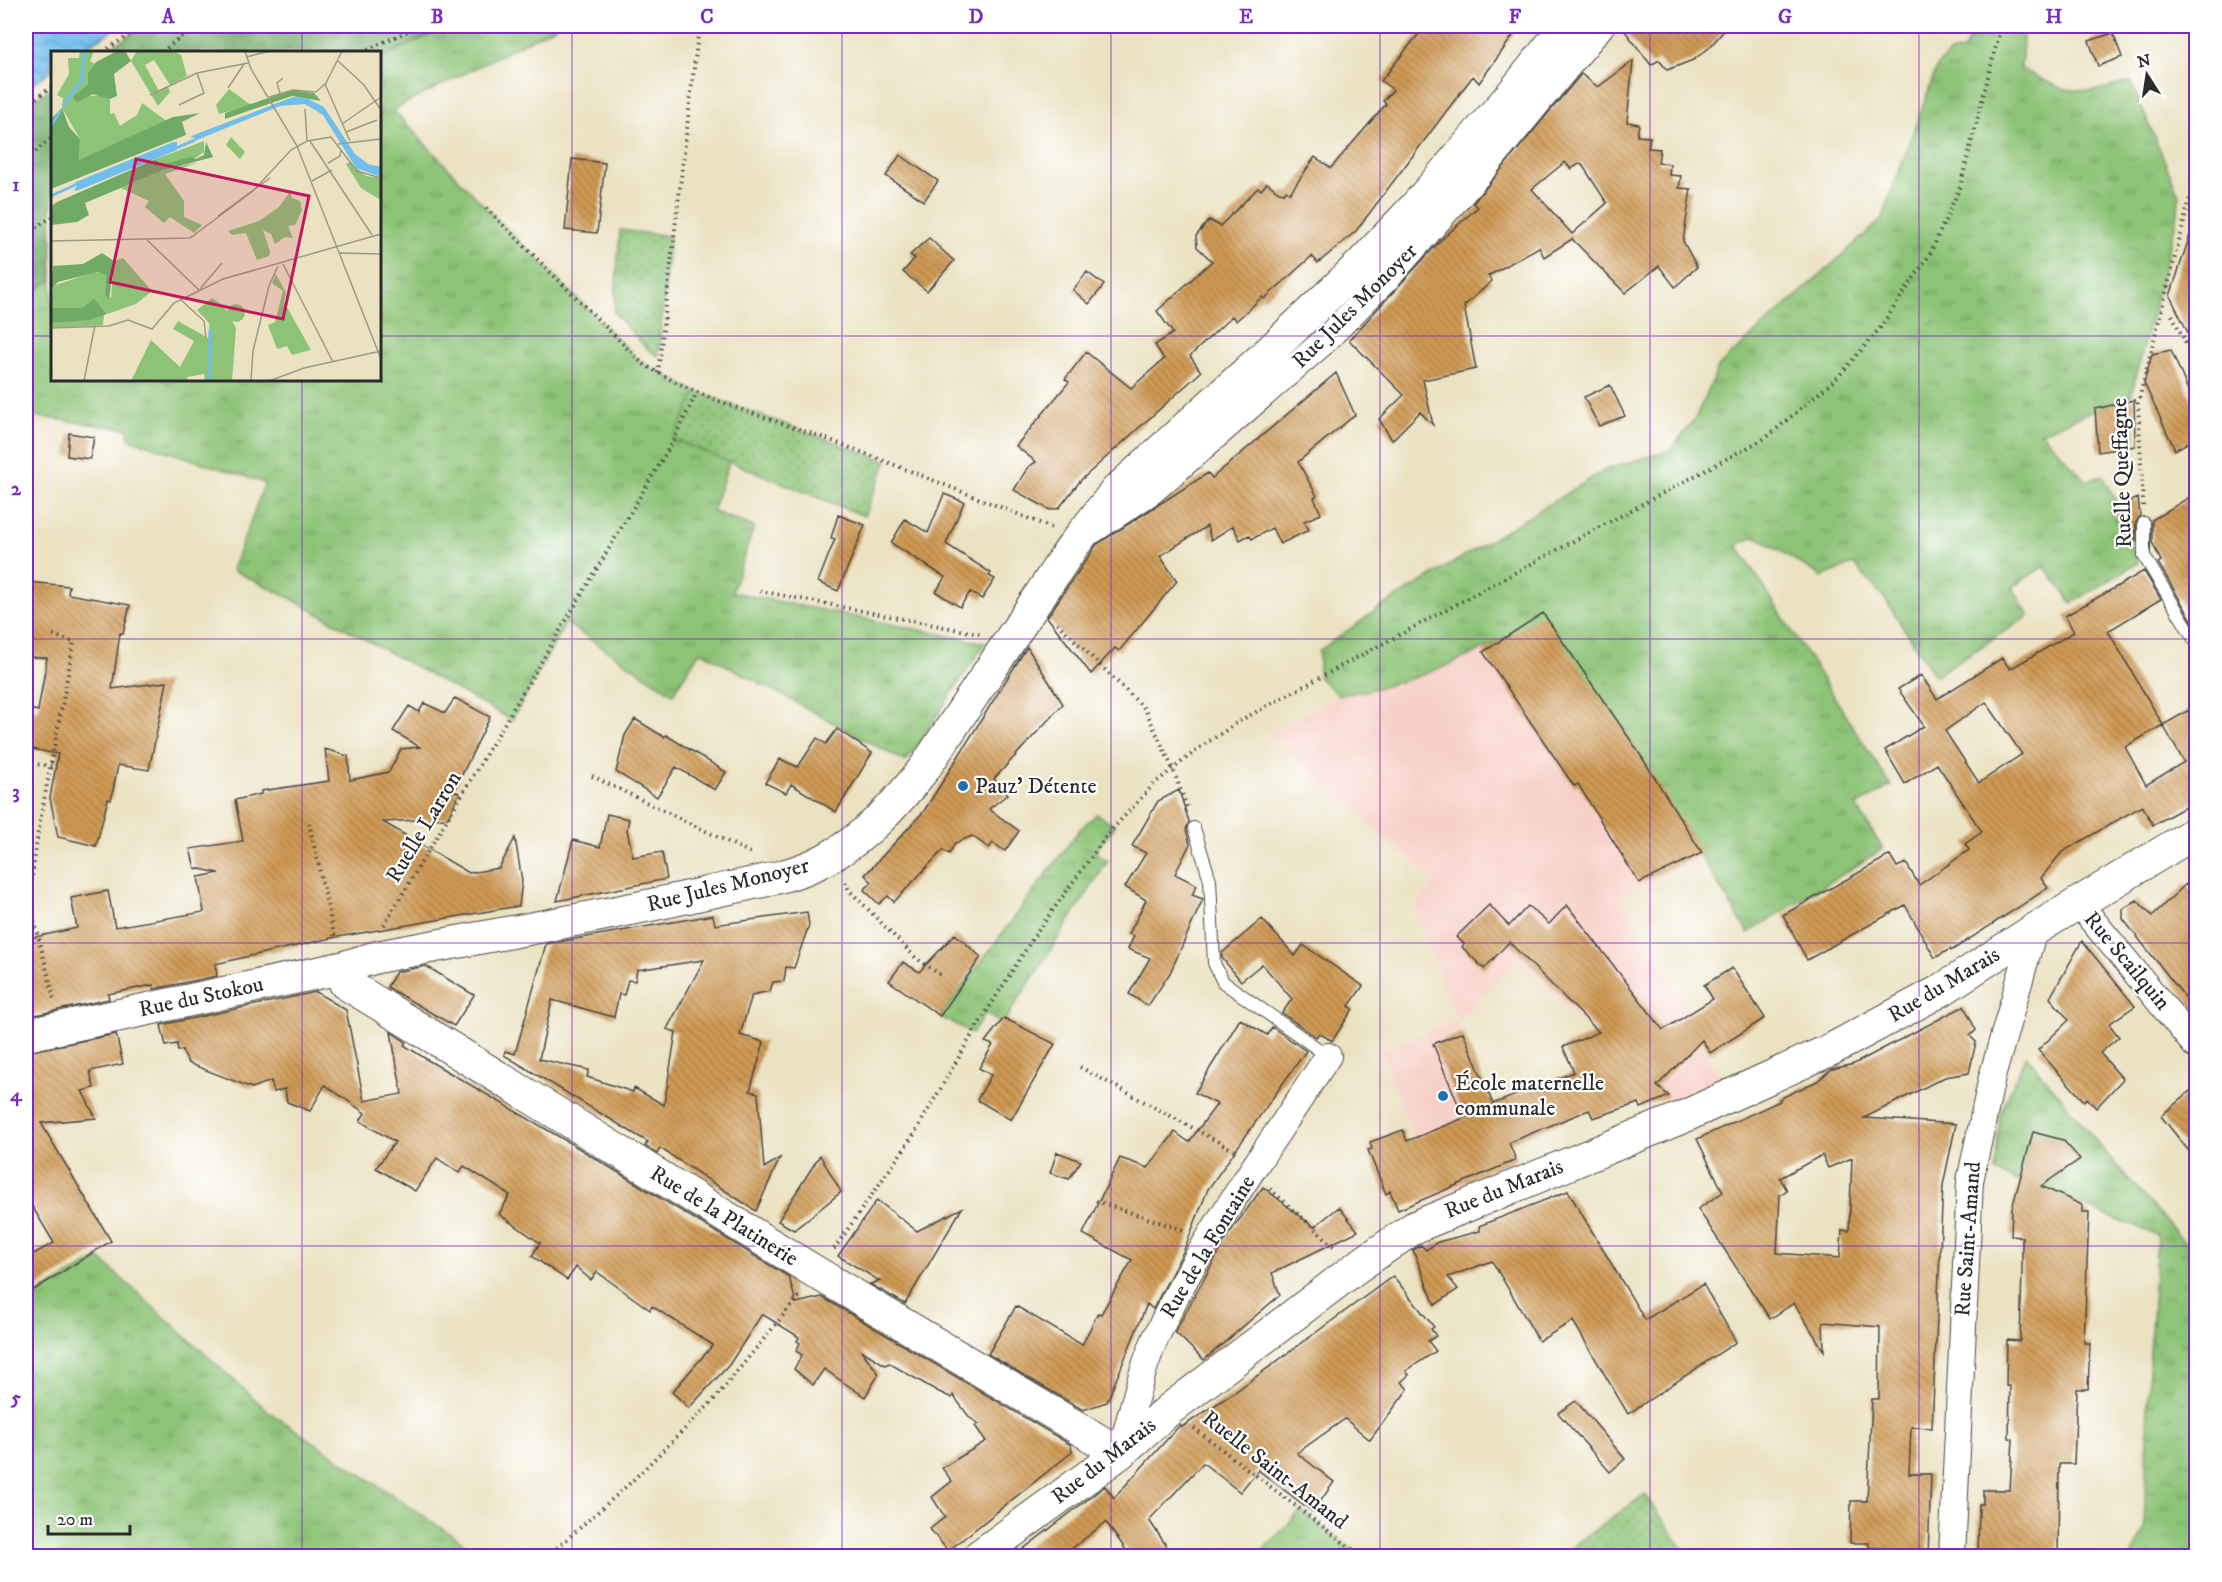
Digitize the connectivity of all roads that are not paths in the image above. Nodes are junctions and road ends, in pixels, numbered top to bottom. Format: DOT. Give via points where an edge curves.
graph roads {
  1 [pos="1566,26"];
  2 [pos="1601,26"];
  3 [pos="2144,523"];
  4 [pos="1075,543"];
  5 [pos="2196,642"];
  6 [pos="1194,828"];
  7 [pos="2196,832"];
  8 [pos="2079,904"];
  9 [pos="2034,930"];
  10 [pos="377,957"];
  11 [pos="341,968"];
  12 [pos="26,1035"];
  13 [pos="2196,1046"];
  14 [pos="1328,1056"];
  15 [pos="1120,1453"];
  16 [pos="979,1557"];
  17 [pos="1952,1557"];
  1 -- 4 [label="street, Rue Jules Monoyer" via="1408,215 1272,349 1116,491"];
  2 -- 4 [label="street, Rue Jules Monoyer" via="1389,276 1320,345 1152,491"];
  3 -- 5 [label="lane, Ruelle Queffagne" via="2144,555"];
  4 -- 10 [label="street, Rue Jules Monoyer" via="924,769 867,833 832,855 789,872 676,900"];
  6 -- 14 [label="lane" via="1210,880 1217,973 1223,982"];
  7 -- 8 [label="street, Rue du Marais"];
  8 -- 9 [label="street, Rue du Marais"];
  8 -- 13 [label="street, Rue Scailquin"];
  9 -- 15 [label="street, Rue du Marais" via="1940,991 1832,1049 1683,1117 1415,1227 1170,1409"];
  9 -- 17 [label="street, Rue Saint-Amand" via="1992,1077 1970,1181"];
  10 -- 11 [label="street, Rue du Stokou"];
  11 -- 12 [label="street, Rue du Stokou"];
  11 -- 15 [label="street, Rue de la Platinerie" via="345,983 817,1273"];
  14 -- 15 [label="street, Rue de la Fontaine" via="1261,1176 1208,1239 1156,1337"];
  15 -- 16 [label="street, Rue du Marais"];
}
